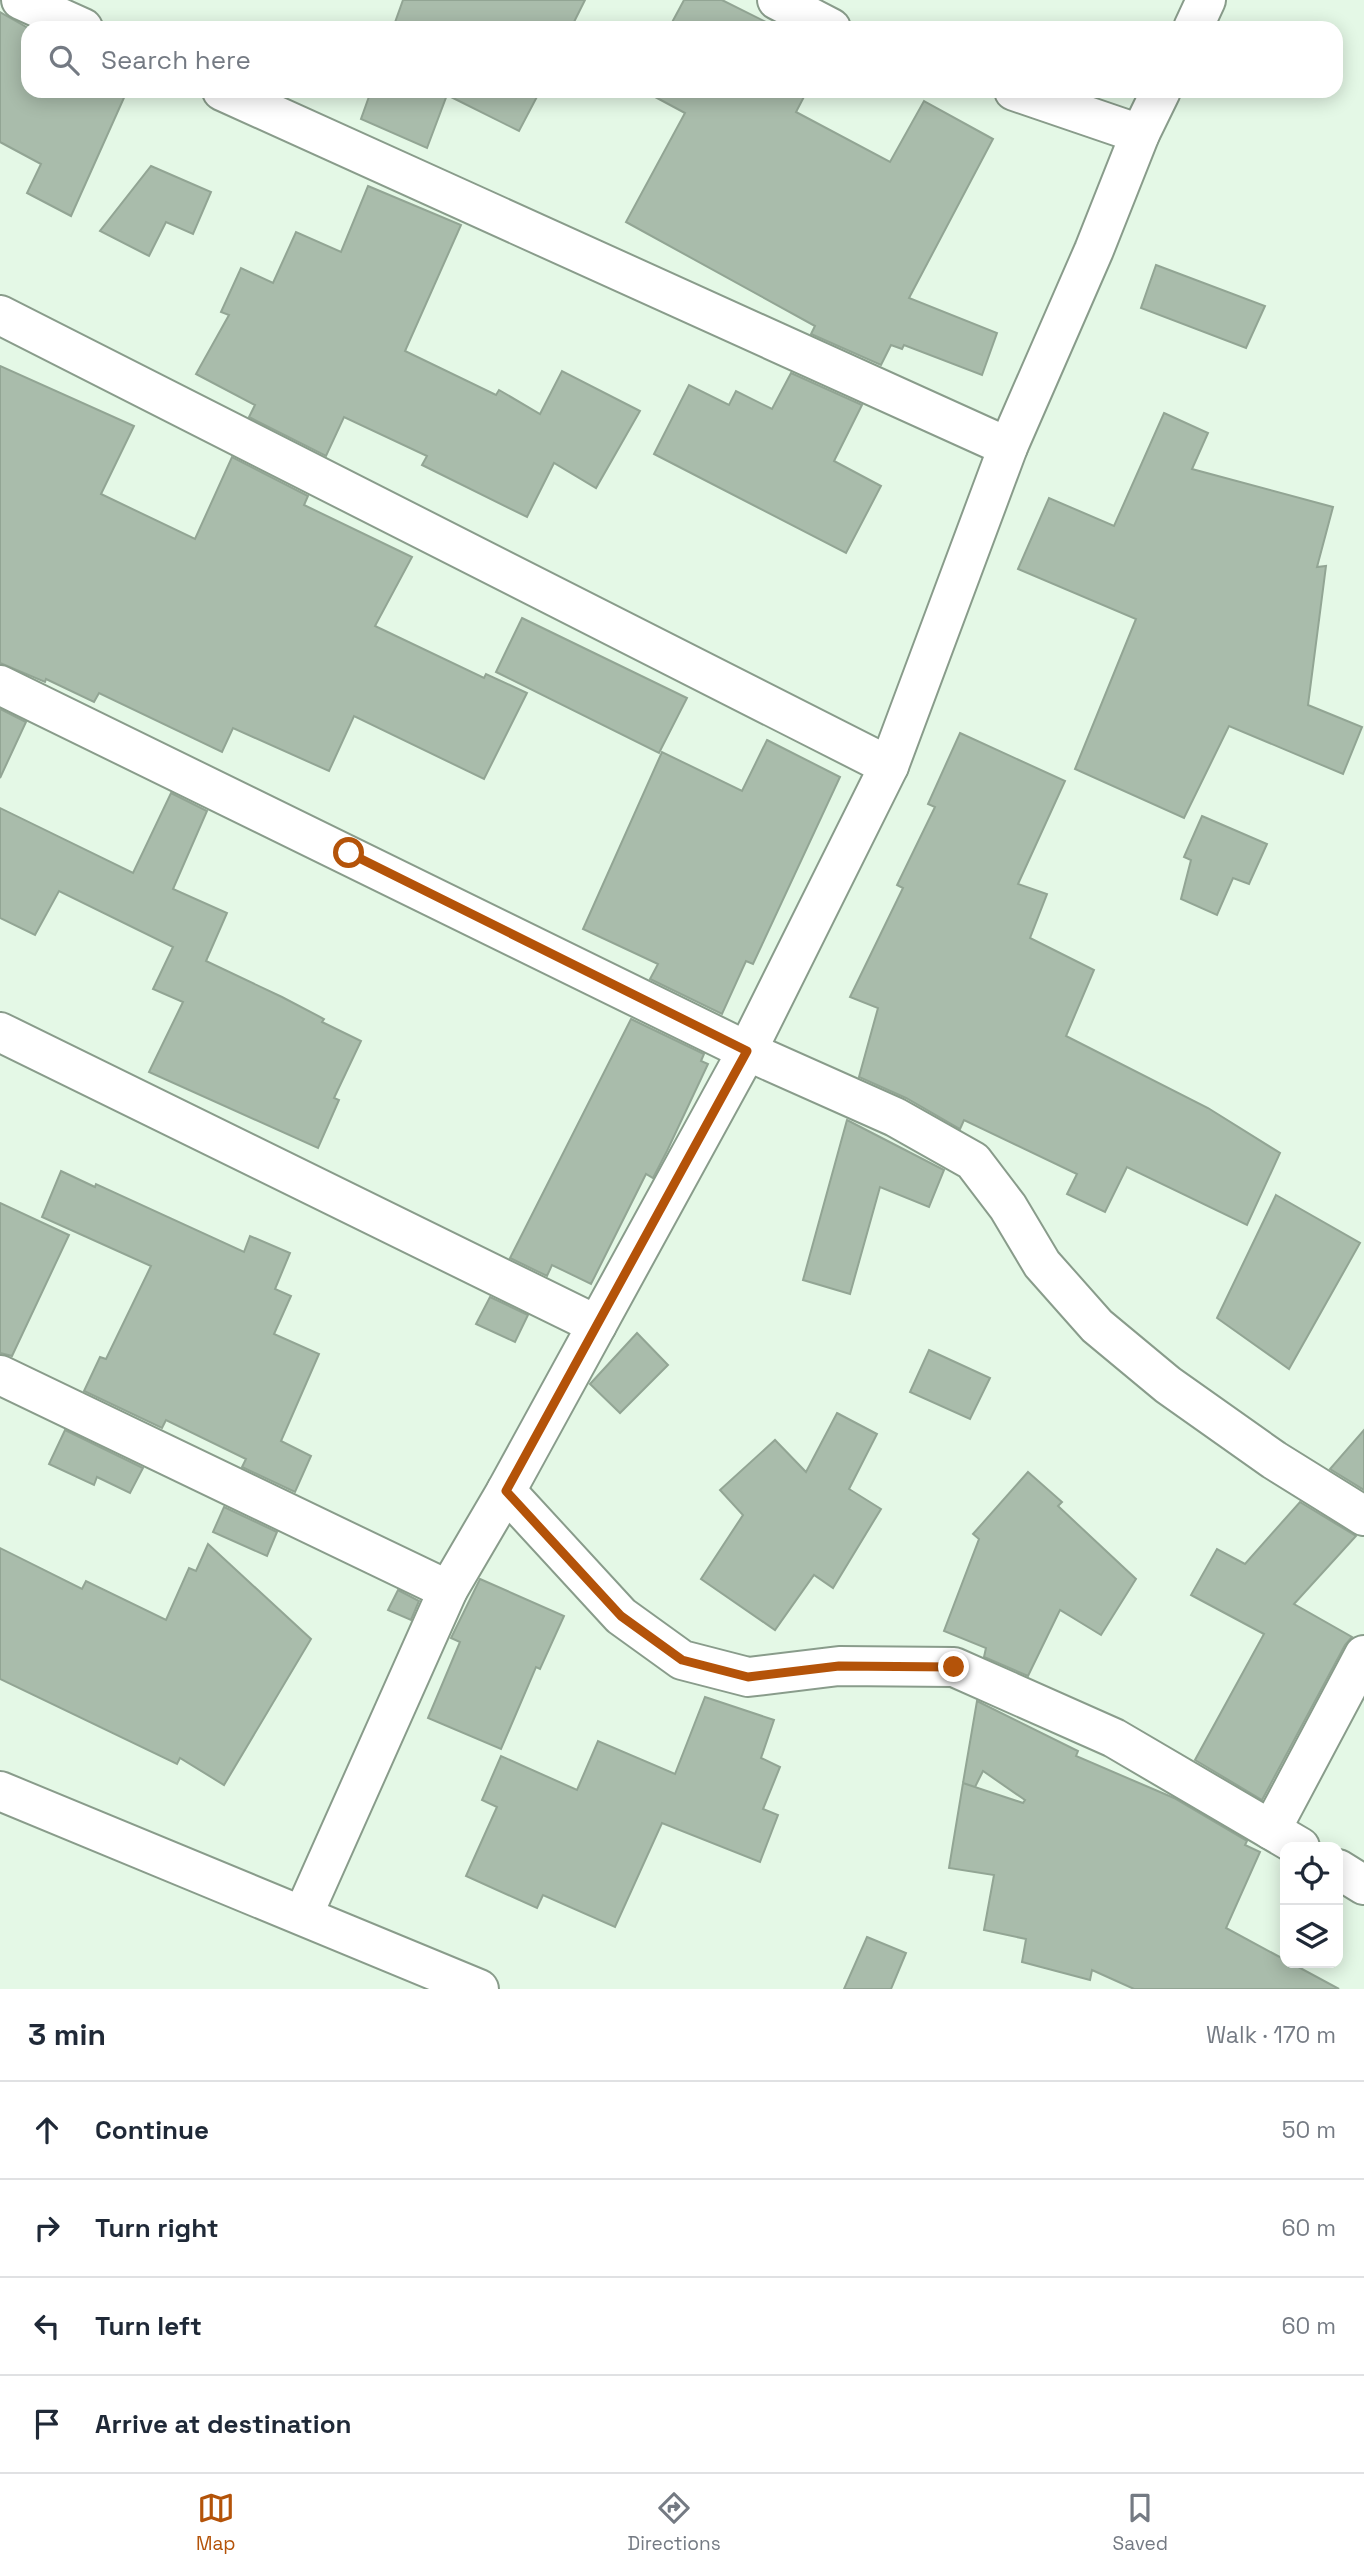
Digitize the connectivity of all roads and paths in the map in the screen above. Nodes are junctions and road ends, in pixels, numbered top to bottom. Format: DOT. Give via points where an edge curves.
graph roads {
  1 [pos="22,0"];
  2 [pos="777,0"];
  3 [pos="1206,0"];
  4 [pos="68,21"];
  5 [pos="818,21"];
  6 [pos="1196,21"];
  7 [pos="237,98"];
  8 [pos="1035,98"];
  9 [pos="1158,98"];
  10 [pos="1140,134"];
  11 [pos="0,315"];
  12 [pos="1007,447"];
  13 [pos="0,685"];
  14 [pos="889,766"];
  15 [pos="0,1032"];
  16 [pos="747,1051"];
  17 [pos="597,1325"];
  18 [pos="0,1375"];
  19 [pos="506,1491"];
  20 [pos="1364,1516"];
  21 [pos="448,1590"];
  22 [pos="1364,1655"];
  23 [pos="0,1791"];
  24 [pos="1286,1839"];
  25 [pos="1343,1872"];
  26 [pos="1364,1885"];
  27 [pos="303,1914"];
  28 [pos="479,1989"];
  1 -- 4 [label="street"];
  2 -- 5 [label="street"];
  3 -- 6 [label="street"];
  7 -- 12 [label="street"];
  8 -- 10 [label="street"];
  9 -- 10 [label="street"];
  10 -- 12 [label="street"];
  11 -- 14 [label="street"];
  12 -- 14 [label="street"];
  13 -- 16 [label="street"];
  14 -- 16 [label="street"];
  15 -- 17 [label="street"];
  16 -- 17 [label="street"];
  16 -- 20 [label="street" via="895,1117 973,1161 1042,1264 1097,1326 1274,1461"];
  17 -- 19 [label="street"];
  18 -- 21 [label="street"];
  19 -- 21 [label="street"];
  19 -- 24 [label="street" via="621,1616 682,1660 748,1677 839,1666 954,1667 1114,1738"];
  21 -- 27 [label="street"];
  22 -- 24 [label="street"];
  23 -- 27 [label="street"];
  25 -- 26 [label="street"];
  27 -- 28 [label="street"];
}
